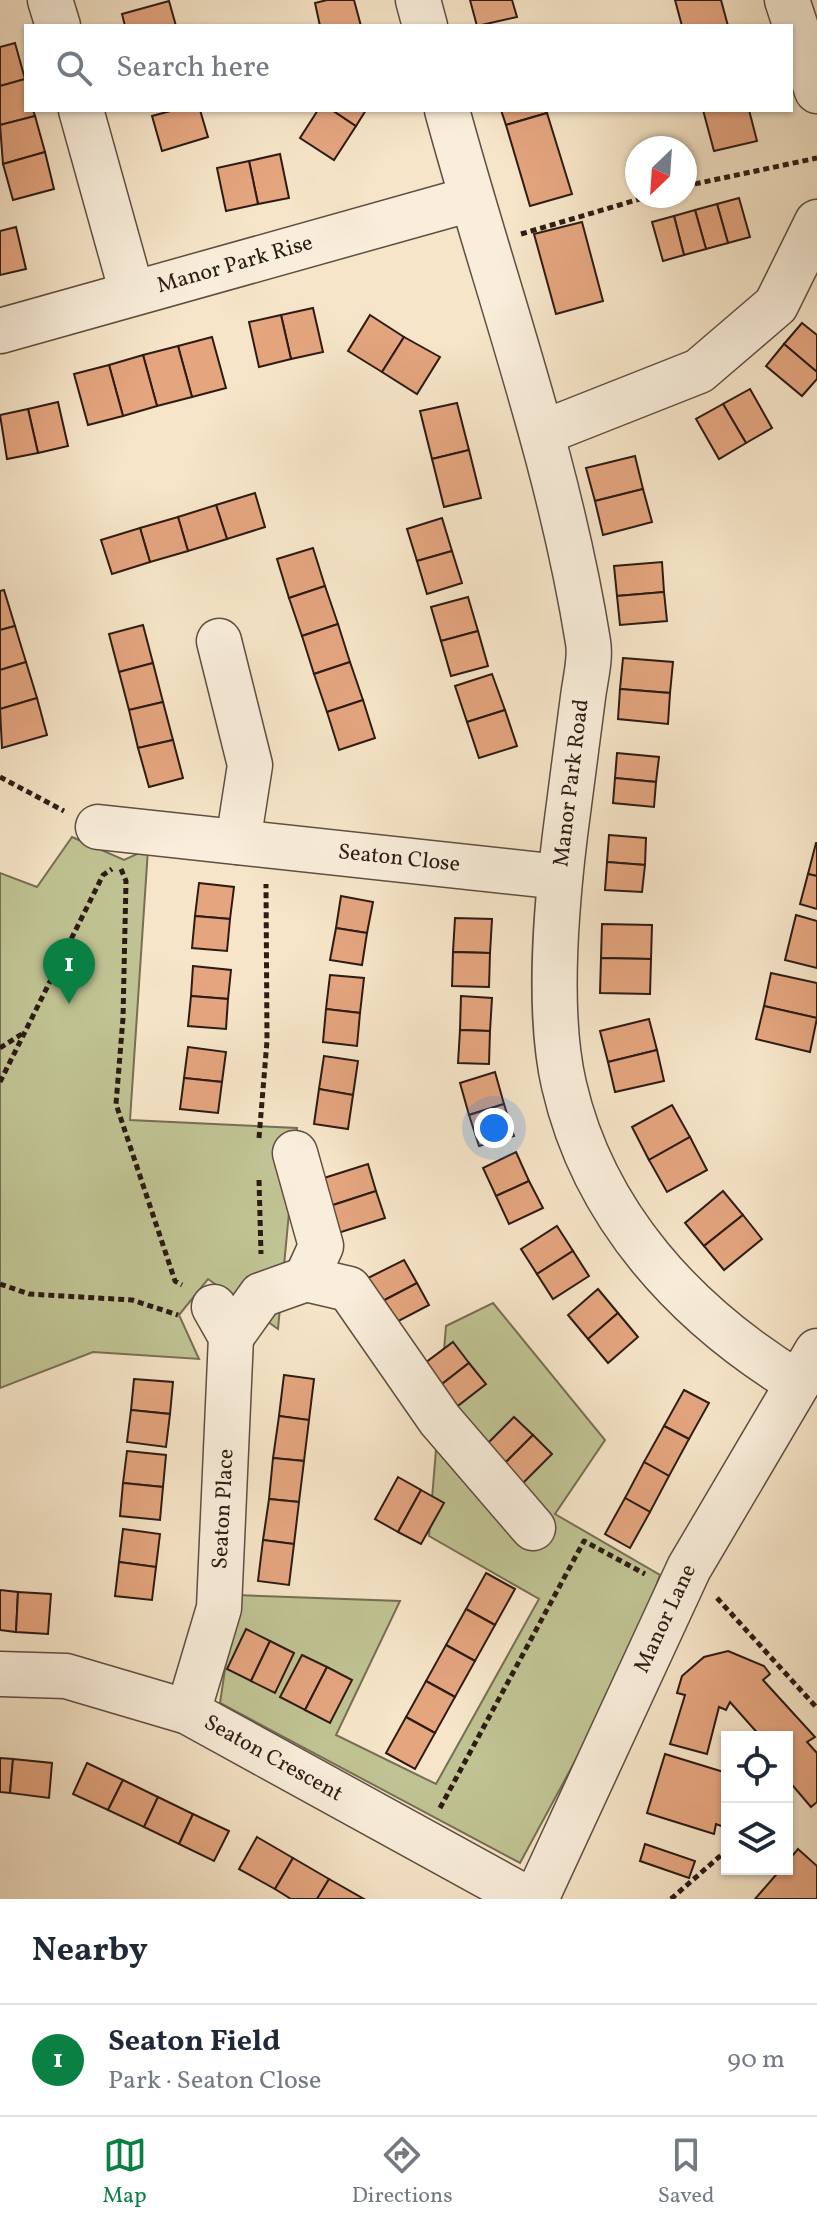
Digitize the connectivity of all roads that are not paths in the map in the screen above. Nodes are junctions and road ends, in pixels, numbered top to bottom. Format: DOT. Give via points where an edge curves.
graph roads {
  1 [pos="50,0"];
  2 [pos="418,0"];
  3 [pos="787,0"];
  4 [pos="57,24"];
  5 [pos="424,24"];
  6 [pos="817,91"];
  7 [pos="82,112"];
  8 [pos="448,112"];
  9 [pos="471,199"];
  10 [pos="817,222"];
  11 [pos="132,293"];
  12 [pos="0,331"];
  13 [pos="542,433"];
  14 [pos="219,641"];
  15 [pos="114,842"];
  16 [pos="238,842"];
  17 [pos="560,877"];
  18 [pos="271,1158"];
  19 [pos="306,1279"];
  20 [pos="807,1367"];
  21 [pos="533,1528"];
  22 [pos="0,1674"];
  23 [pos="188,1712"];
  24 [pos="528,1899"];
  25 [pos="536,1899"];
  1 -- 4 [label="street"];
  2 -- 5 [label="street"];
  3 -- 6 [label="street"];
  7 -- 11 [label="street"];
  8 -- 9 [label="street, Manor Park Road"];
  9 -- 11 [label="street, Manor Park Rise"];
  9 -- 13 [label="street, Manor Park Road"];
  10 -- 13 [label="street" via="776,305 699,371"];
  11 -- 12 [label="street, Manor Park Rise"];
  13 -- 17 [label="street, Manor Park Road" via="589,646"];
  14 -- 16 [label="street" via="250,765"];
  15 -- 16 [label="street, Seaton Close"];
  16 -- 17 [label="street, Seaton Close"];
  17 -- 20 [label="street, Manor Park Road" via="555,1022 564,1085 583,1144 610,1200 676,1291 744,1349"];
  18 -- 19 [label="street" via="321,1246"];
  19 -- 21 [label="street" via="349,1289 440,1420"];
  19 -- 23 [label="street, Seaton Place" via="261,1295 222,1322 219,1608"];
  20 -- 25 [label="street, Manor Lane" via="683,1580"];
  22 -- 23 [label="street, Seaton Crescent" via="66,1676"];
  23 -- 24 [label="street, Seaton Crescent"];
}
